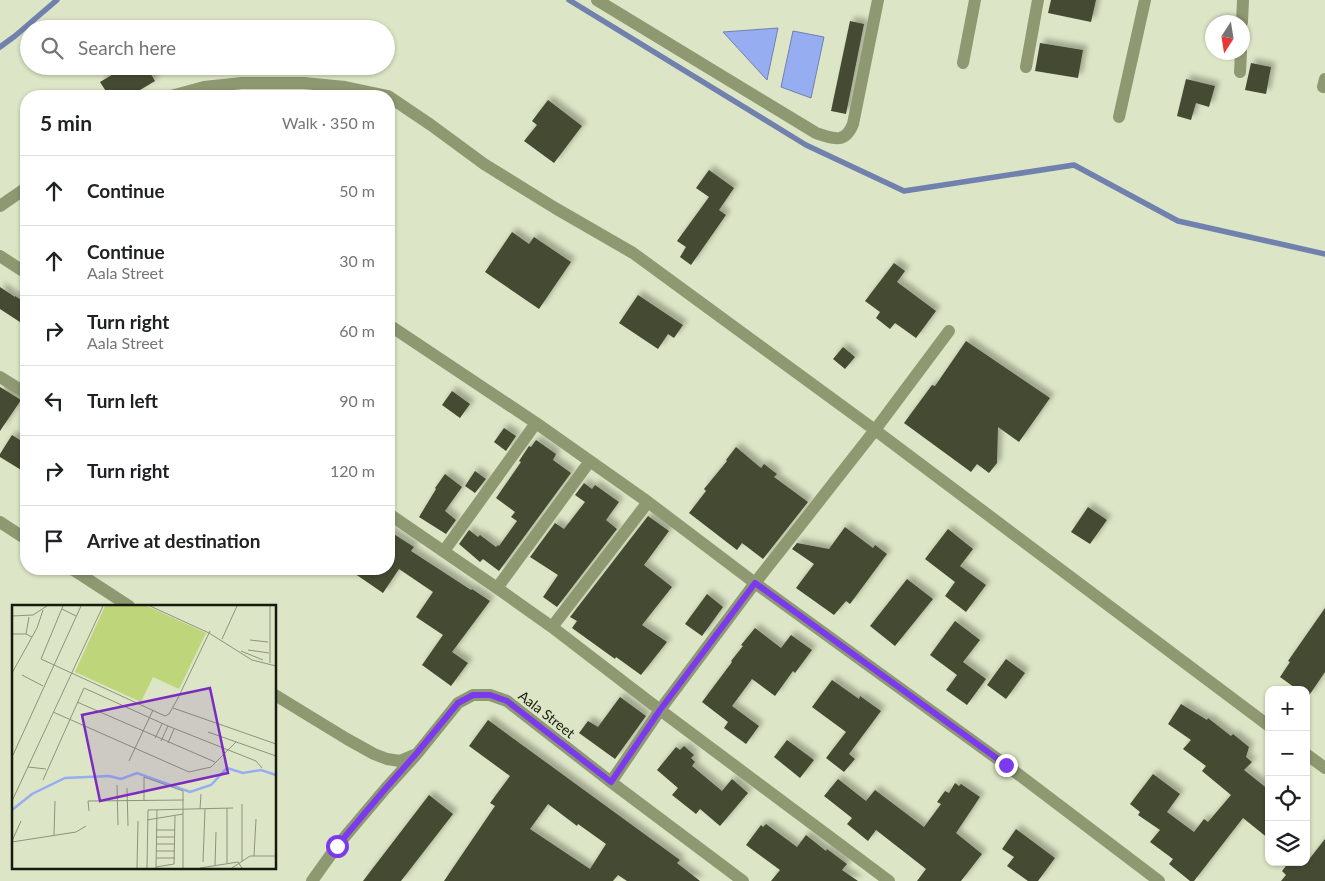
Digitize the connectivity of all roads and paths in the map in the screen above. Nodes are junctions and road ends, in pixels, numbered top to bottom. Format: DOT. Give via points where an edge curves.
graph roads {
  1 [pos="597,0"];
  2 [pos="878,0"];
  3 [pos="975,0"];
  4 [pos="1038,0"];
  5 [pos="1145,0"];
  6 [pos="1243,0"];
  7 [pos="1242,15"];
  8 [pos="1241,60"];
  9 [pos="963,63"];
  10 [pos="1026,67"];
  11 [pos="1240,72"];
  12 [pos="193,90"];
  13 [pos="359,90"];
  14 [pos="395,101"];
  15 [pos="1119,117"];
  16 [pos="20,192"];
  17 [pos="0,206"];
  18 [pos="0,256"];
  19 [pos="20,269"];
  20 [pos="395,328"];
  21 [pos="949,331"];
  22 [pos="0,377"];
  23 [pos="20,389"];
  24 [pos="536,423"];
  25 [pos="875,430"];
  26 [pos="590,461"];
  27 [pos="648,502"];
  28 [pos="395,518"];
  29 [pos="0,522"];
  30 [pos="20,535"];
  31 [pos="444,552"];
  32 [pos="81,575"];
  33 [pos="755,583"];
  34 [pos="497,588"];
  35 [pos="127,605"];
  36 [pos="552,627"];
  37 [pos="276,696"];
  38 [pos="660,710"];
  39 [pos="1265,723"];
  40 [pos="416,754"];
  41 [pos="1310,757"];
  42 [pos="1325,768"];
  43 [pos="611,782"];
  44 [pos="312,881"];
  45 [pos="743,881"];
  46 [pos="889,881"];
  47 [pos="1159,881"];
  1 -- 2 [label="street" via="816,133 841,139 849,134 853,124"];
  3 -- 9 [label="street"];
  4 -- 10 [label="street"];
  5 -- 15 [label="street"];
  6 -- 7 [label="street"];
  8 -- 11 [label="street"];
  12 -- 13 [label="street" via="242,83 295,83"];
  14 -- 25 [label="street" via="484,164 633,253"];
  16 -- 17 [label="street"];
  18 -- 19 [label="street"];
  20 -- 24 [label="street"];
  21 -- 25 [label="street"];
  22 -- 23 [label="street"];
  24 -- 26 [label="street"];
  24 -- 31 [label="street"];
  25 -- 33 [label="street"];
  25 -- 39 [label="street"];
  26 -- 27 [label="street"];
  26 -- 34 [label="street"];
  27 -- 33 [label="street"];
  27 -- 36 [label="street"];
  28 -- 31 [label="street"];
  29 -- 30 [label="street"];
  31 -- 34 [label="street"];
  32 -- 35 [label="street"];
  33 -- 38 [label="street"];
  33 -- 47 [label="street" via="1006,765"];
  34 -- 36 [label="street"];
  36 -- 38 [label="street"];
  37 -- 40 [label="street" via="374,754 400,761"];
  38 -- 43 [label="street"];
  38 -- 46 [label="street"];
  40 -- 43 [label="street, Aala Street" via="458,703 473,695 490,695 507,701"];
  40 -- 44 [label="street, Aala Street" via="337,846"];
  41 -- 42 [label="street"];
  43 -- 45 [label="street, Aala Street"];
}
